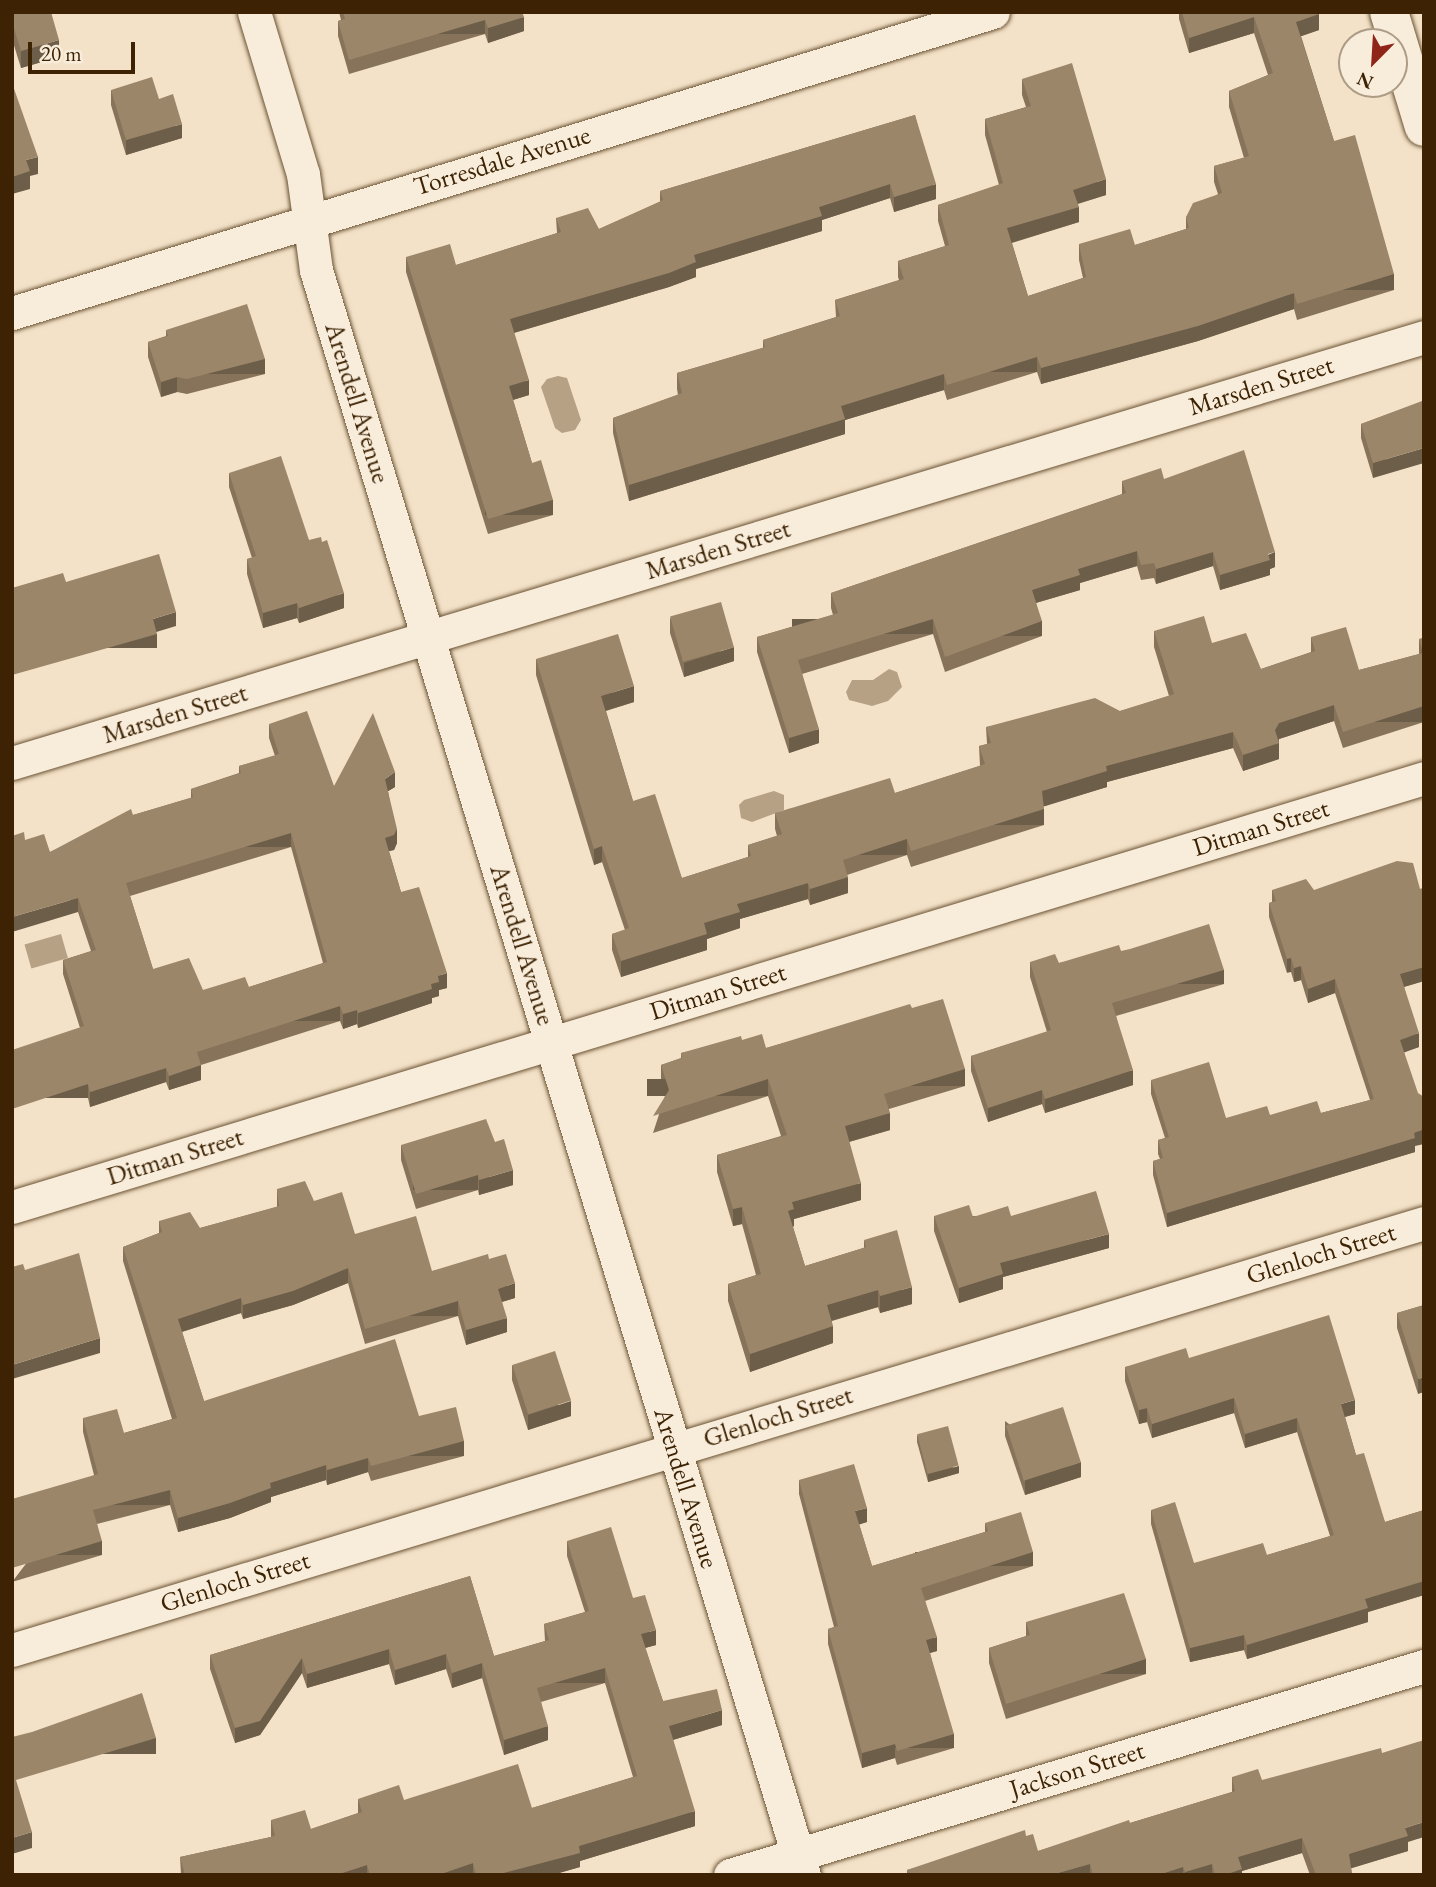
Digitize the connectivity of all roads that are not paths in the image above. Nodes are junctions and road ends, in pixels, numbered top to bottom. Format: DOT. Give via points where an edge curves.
graph roads {
  1 [pos="254,12"];
  2 [pos="993,12"];
  3 [pos="1389,12"];
  4 [pos="1424,127"];
  5 [pos="309,219"];
  6 [pos="12,313"];
  7 [pos="1424,337"];
  8 [pos="428,638"];
  9 [pos="12,763"];
  10 [pos="1424,778"];
  11 [pos="551,1043"];
  12 [pos="12,1207"];
  13 [pos="1424,1223"];
  14 [pos="674,1448"];
  15 [pos="12,1650"];
  16 [pos="1424,1666"];
  17 [pos="801,1865"];
  18 [pos="730,1875"];
  1 -- 5 [label="street, Arendell Avenue" via="303,174"];
  2 -- 5 [label="street, Torresdale Avenue"];
  3 -- 4 [label="street"];
  5 -- 6 [label="street, Torresdale Avenue"];
  5 -- 8 [label="street, Arendell Avenue" via="316,270"];
  7 -- 8 [label="street, Marsden Street"];
  8 -- 9 [label="street, Marsden Street"];
  8 -- 11 [label="street, Arendell Avenue"];
  10 -- 11 [label="street, Ditman Street"];
  11 -- 12 [label="street, Ditman Street"];
  11 -- 14 [label="street, Arendell Avenue"];
  13 -- 14 [label="street, Glenloch Street"];
  14 -- 15 [label="street, Glenloch Street"];
  14 -- 17 [label="street, Arendell Avenue"];
  16 -- 17 [label="street, Jackson Street"];
  17 -- 18 [label="street, Jackson Street"];
}
